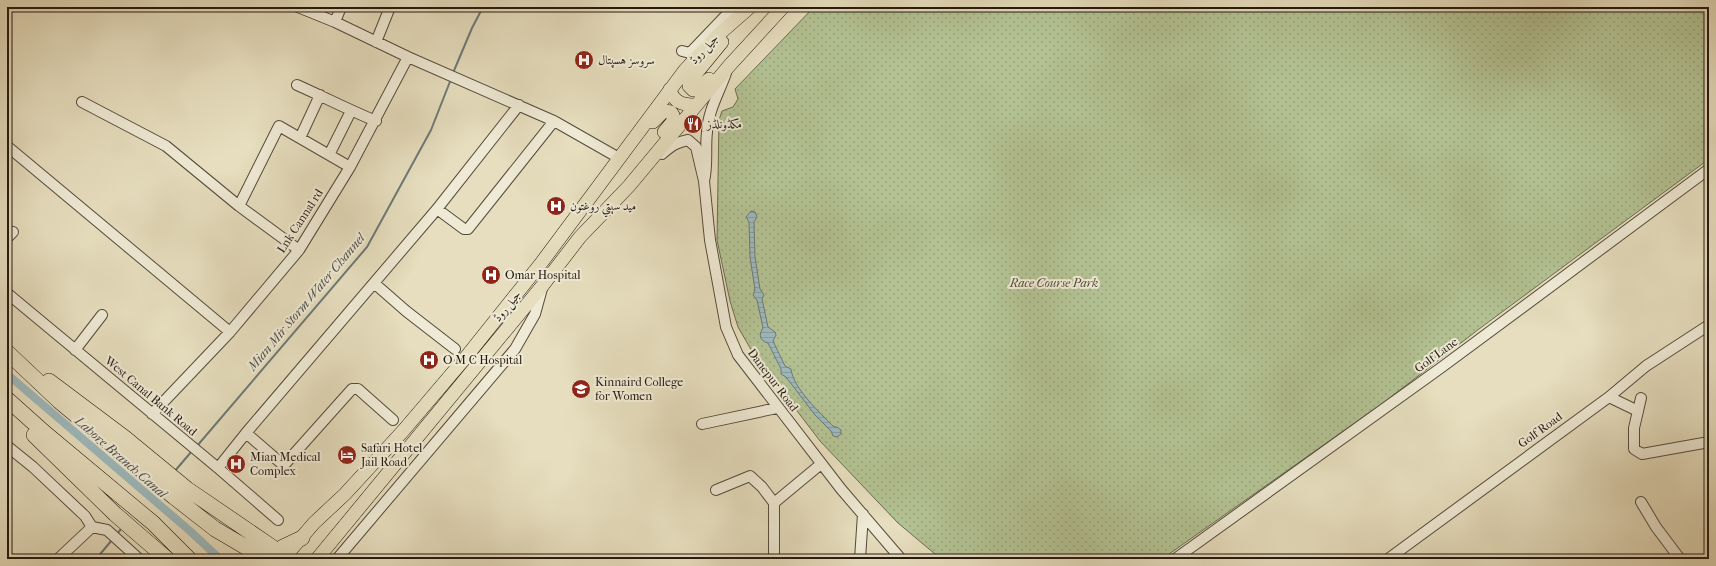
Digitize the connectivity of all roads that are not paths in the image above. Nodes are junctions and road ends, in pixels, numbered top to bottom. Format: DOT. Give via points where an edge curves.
graph roads {
  1 [pos="341,7"];
  2 [pos="390,7"];
  3 [pos="734,7"];
  4 [pos="750,7"];
  5 [pos="304,8"];
  6 [pos="784,8"];
  7 [pos="335,22"];
  8 [pos="763,29"];
  9 [pos="376,42"];
  10 [pos="682,51"];
  11 [pos="408,57"];
  12 [pos="729,66"];
  13 [pos="297,85"];
  14 [pos="670,89"];
  15 [pos="320,95"];
  16 [pos="82,102"];
  17 [pos="519,105"];
  18 [pos="696,105"];
  19 [pos="351,111"];
  20 [pos="376,121"];
  21 [pos="554,121"];
  22 [pos="300,138"];
  23 [pos="7,146"];
  24 [pos="330,153"];
  25 [pos="619,158"];
  26 [pos="350,167"];
  27 [pos="1709,169"];
  28 [pos="704,182"];
  29 [pos="629,186"];
  30 [pos="240,206"];
  31 [pos="437,209"];
  32 [pos="580,237"];
  33 [pos="299,250"];
  34 [pos="374,283"];
  35 [pos="543,286"];
  36 [pos="7,293"];
  37 [pos="102,315"];
  38 [pos="1709,325"];
  39 [pos="230,332"];
  40 [pos="455,349"];
  41 [pos="75,350"];
  42 [pos="10,354"];
  43 [pos="1608,397"];
  44 [pos="1641,398"];
  45 [pos="7,399"];
  46 [pos="7,408"];
  47 [pos="777,408"];
  48 [pos="1638,411"];
  49 [pos="152,414"];
  50 [pos="393,420"];
  51 [pos="702,424"];
  52 [pos="246,433"];
  53 [pos="1709,442"];
  54 [pos="7,446"];
  55 [pos="821,464"];
  56 [pos="218,468"];
  57 [pos="716,490"];
  58 [pos="345,494"];
  59 [pos="1641,502"];
  60 [pos="774,503"];
  61 [pos="863,514"];
  62 [pos="278,520"];
  63 [pos="92,527"];
  64 [pos="341,531"];
  65 [pos="302,538"];
  66 [pos="272,547"];
  67 [pos="134,556"];
  68 [pos="58,559"];
  69 [pos="167,559"];
  70 [pos="189,559"];
  71 [pos="283,559"];
  72 [pos="293,559"];
  73 [pos="307,559"];
  74 [pos="317,559"];
  75 [pos="337,559"];
  76 [pos="774,559"];
  77 [pos="860,559"];
  78 [pos="901,559"];
  79 [pos="1175,559"];
  80 [pos="1388,559"];
  81 [pos="1680,559"];
  1 -- 7 [label="street"];
  2 -- 9 [label="street"];
  3 -- 10 [label="street" via="690,53"];
  4 -- 8 [label="main road" via="690,81 691,89 695,91 700,88"];
  4 -- 14 [label="main road, جیل روڈ" via="718,35"];
  5 -- 7 [label="street"];
  6 -- 8 [label="main road, جیل روڈ"];
  7 -- 9 [label="street"];
  8 -- 12 [label="main road, جیل روڈ"];
  9 -- 11 [label="street"];
  11 -- 17 [label="street"];
  11 -- 20 [label="street, Lnk Cannal rd"];
  12 -- 18 [label="main road, جیل روڈ"];
  12 -- 28 [label="street, Danepur Road" via="710,113 706,132"];
  13 -- 15 [label="street"];
  14 -- 18 [label="main road" via="671,94 680,103"];
  14 -- 25 [label="main road, جیل روڈ"];
  15 -- 19 [label="street"];
  15 -- 22 [label="street"];
  16 -- 30 [label="street" via="166,146"];
  17 -- 21 [label="street"];
  17 -- 31 [label="street"];
  18 -- 29 [label="main road, جیل روڈ"];
  19 -- 20 [label="street"];
  19 -- 24 [label="street"];
  20 -- 26 [label="street, Lnk Cannal rd"];
  21 -- 25 [label="street"];
  21 -- 31 [label="street" via="468,229 464,229"];
  22 -- 24 [label="street"];
  22 -- 30 [label="street" via="279,126"];
  23 -- 39 [label="street"];
  24 -- 26 [label="street"];
  25 -- 32 [label="main road" via="664,111 671,112 673,121"];
  25 -- 58 [label="main road, جیل روڈ" via="512,301 403,431"];
  26 -- 33 [label="street, Lnk Cannal rd"];
  27 -- 79 [label="street, Golf Lane" via="1442,367"];
  28 -- 29 [label="street, Danepur Road" via="696,147 688,140 671,145"];
  28 -- 47 [label="street, Danepur Road" via="710,240 726,327 738,355"];
  29 -- 32 [label="main road, جیل روڈ"];
  30 -- 33 [label="street"];
  31 -- 34 [label="street"];
  32 -- 35 [label="main road, جیل روڈ"];
  33 -- 39 [label="street, Lnk Cannal rd"];
  34 -- 40 [label="street"];
  34 -- 52 [label="street"];
  35 -- 64 [label="main road, جیل روڈ"];
  35 -- 75 [label="street" via="530,326 515,349"];
  36 -- 41 [label="street, West Canal Bank Road"];
  37 -- 41 [label="street"];
  38 -- 43 [label="street, Golf Road" via="1646,366"];
  39 -- 49 [label="street, Lnk Cannal rd"];
  41 -- 49 [label="street, West Canal Bank Road"];
  42 -- 65 [label="highway" via="59,401 215,529 249,549 266,555 275,553"];
  42 -- 66 [label="highway" via="85,406 187,489"];
  43 -- 48 [label="street"];
  43 -- 80 [label="street, Golf Road"];
  44 -- 48 [label="street"];
  45 -- 70 [label="highway" via="153,523"];
  46 -- 69 [label="highway" via="115,514"];
  47 -- 51 [label="street"];
  47 -- 55 [label="street, Danepur Road"];
  48 -- 53 [label="street" via="1634,428 1634,449 1638,453 1658,452"];
  49 -- 56 [label="street, West Canal Bank Road"];
  50 -- 52 [label="street" via="355,388 285,464"];
  52 -- 56 [label="street"];
  54 -- 63 [label="street" via="85,516"];
  55 -- 60 [label="street"];
  55 -- 61 [label="street, Danepur Road"];
  56 -- 62 [label="street, West Canal Bank Road"];
  57 -- 60 [label="street" via="750,476"];
  58 -- 65 [label="main road, جیل روڈ"];
  58 -- 72 [label="main road" via="323,525"];
  59 -- 81 [label="street"];
  60 -- 76 [label="street"];
  61 -- 77 [label="street"];
  61 -- 78 [label="street, Danepur Road"];
  63 -- 67 [label="street" via="110,534"];
  63 -- 68 [label="street"];
  64 -- 73 [label="main road" via="328,539"];
  64 -- 74 [label="main road, جیل روڈ"];
  65 -- 71 [label="main road, جیل روڈ"];
}
